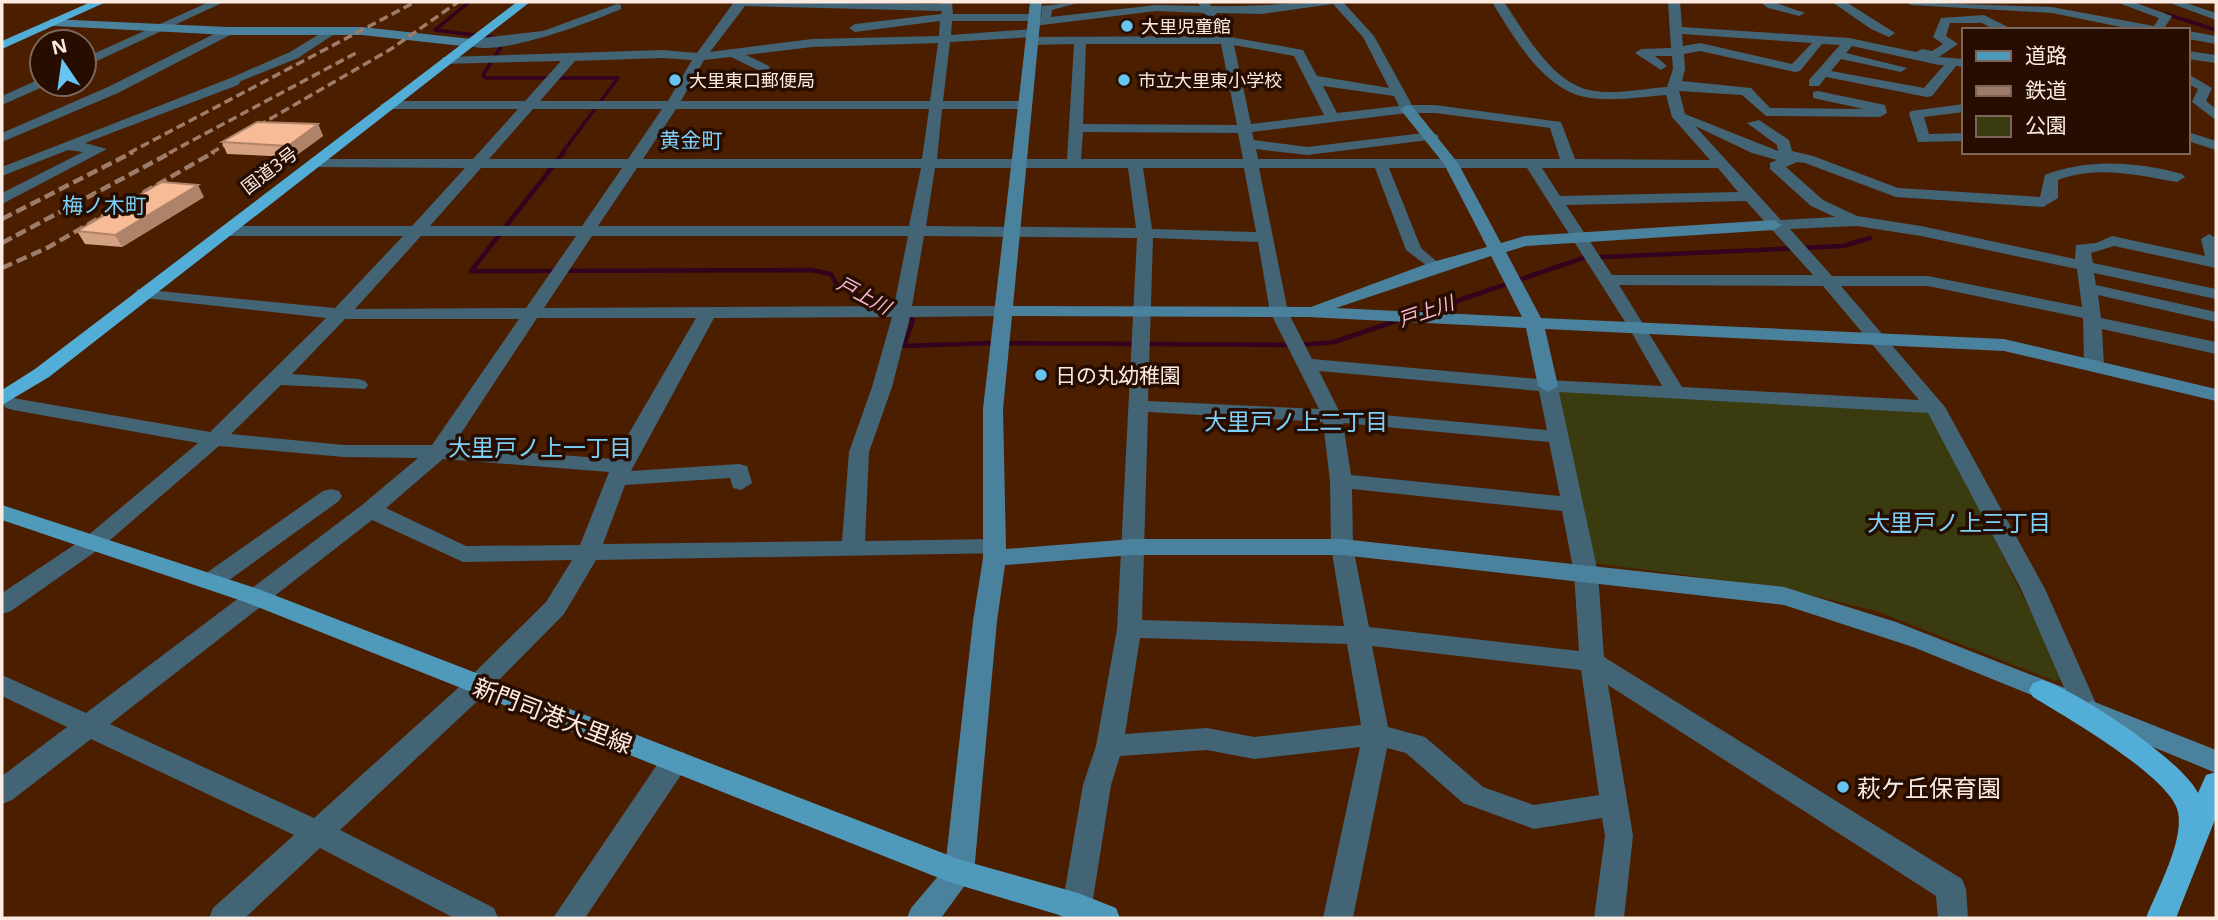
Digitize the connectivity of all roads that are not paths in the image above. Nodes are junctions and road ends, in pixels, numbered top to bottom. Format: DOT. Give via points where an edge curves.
graph roads {
  1 [pos="100,2"];
  2 [pos="218,2"];
  3 [pos="524,2"];
  4 [pos="742,2"];
  5 [pos="1075,2"];
  6 [pos="1128,2"];
  7 [pos="1329,2"];
  8 [pos="1338,2"];
  9 [pos="1498,2"];
  10 [pos="1674,2"];
  11 [pos="1838,2"];
  12 [pos="1911,2"];
  13 [pos="2122,2"];
  14 [pos="2173,2"];
  15 [pos="1145,3"];
  16 [pos="861,4"];
  17 [pos="1204,5"];
  18 [pos="617,7"];
  19 [pos="1163,8"];
  20 [pos="946,9"];
  21 [pos="1770,9"];
  22 [pos="1984,9"];
  23 [pos="1799,13"];
  24 [pos="2216,18"];
  25 [pos="54,22"];
  26 [pos="1036,23"];
  27 [pos="2060,24"];
  28 [pos="855,27"];
  29 [pos="2002,28"];
  30 [pos="2087,28"];
  31 [pos="2146,28"];
  32 [pos="2157,28"];
  33 [pos="157,29"];
  34 [pos="1677,30"];
  35 [pos="228,32"];
  36 [pos="329,32"];
  37 [pos="1889,33"];
  38 [pos="2190,35"];
  39 [pos="943,38"];
  40 [pos="1226,40"];
  41 [pos="1756,40"];
  42 [pos="2216,40"];
  43 [pos="1080,41"];
  44 [pos="853,42"];
  45 [pos="1849,42"];
  46 [pos="471,43"];
  47 [pos="2,45"];
  48 [pos="1817,45"];
  49 [pos="1679,51"];
  50 [pos="735,54"];
  51 [pos="1735,55"];
  52 [pos="1838,55"];
  53 [pos="98,56"];
  54 [pos="2190,56"];
  55 [pos="700,57"];
  56 [pos="570,59"];
  57 [pos="2216,59"];
  58 [pos="446,61"];
  59 [pos="1959,62"];
  60 [pos="1661,66"];
  61 [pos="764,69"];
  62 [pos="1928,73"];
  63 [pos="1310,78"];
  64 [pos="2190,79"];
  65 [pos="1672,87"];
  66 [pos="28,89"];
  67 [pos="1398,93"];
  68 [pos="2,101"];
  69 [pos="935,104"];
  70 [pos="387,105"];
  71 [pos="529,105"];
  72 [pos="672,105"];
  73 [pos="1024,105"];
  74 [pos="1407,108"];
  75 [pos="1962,108"];
  76 [pos="1829,113"];
  77 [pos="2216,116"];
  78 [pos="1679,117"];
  79 [pos="2,119"];
  80 [pos="1333,119"];
  81 [pos="38,122"];
  82 [pos="1754,123"];
  83 [pos="1074,128"];
  84 [pos="1432,136"];
  85 [pos="1246,137"];
  86 [pos="1962,137"];
  87 [pos="2190,137"];
  88 [pos="2,138"];
  89 [pos="1923,139"];
  90 [pos="68,146"];
  91 [pos="2216,146"];
  92 [pos="1790,155"];
  93 [pos="1916,155"];
  94 [pos="2,159"];
  95 [pos="30,159"];
  96 [pos="633,161"];
  97 [pos="478,162"];
  98 [pos="929,162"];
  99 [pos="1074,162"];
  100 [pos="313,163"];
  101 [pos="1018,163"];
  102 [pos="1135,163"];
  103 [pos="1250,163"];
  104 [pos="1380,163"];
  105 [pos="1451,163"];
  106 [pos="1531,163"];
  107 [pos="1569,163"];
  108 [pos="1720,164"];
  109 [pos="2,172"];
  110 [pos="2178,177"];
  111 [pos="1749,196"];
  112 [pos="2,198"];
  113 [pos="1555,201"];
  114 [pos="1857,221"];
  115 [pos="1774,225"];
  116 [pos="588,230"];
  117 [pos="224,231"];
  118 [pos="415,231"];
  119 [pos="917,231"];
  120 [pos="1010,232"];
  121 [pos="1145,235"];
  122 [pos="1576,236"];
  123 [pos="1267,238"];
  124 [pos="2209,239"];
  125 [pos="1494,249"];
  126 [pos="2216,263"];
  127 [pos="2085,266"];
  128 [pos="1435,267"];
  129 [pos="1826,279"];
  130 [pos="1605,281"];
  131 [pos="2088,288"];
  132 [pos="144,293"];
  133 [pos="2216,294"];
  134 [pos="1004,312"];
  135 [pos="1140,312"];
  136 [pos="1279,312"];
  137 [pos="1307,312"];
  138 [pos="708,313"];
  139 [pos="902,313"];
  140 [pos="337,314"];
  141 [pos="530,314"];
  142 [pos="2092,317"];
  143 [pos="2216,317"];
  144 [pos="1534,322"];
  145 [pos="1638,328"];
  146 [pos="1878,340"];
  147 [pos="2216,348"];
  148 [pos="1306,364"];
  149 [pos="2094,366"];
  150 [pos="275,379"];
  151 [pos="358,385"];
  152 [pos="1548,387"];
  153 [pos="1676,394"];
  154 [pos="2216,395"];
  155 [pos="5,406"];
  156 [pos="1139,406"];
  157 [pos="1936,407"];
  158 [pos="1332,416"];
  159 [pos="1558,437"];
  160 [pos="213,439"];
  161 [pos="438,452"];
  162 [pos="619,472"];
  163 [pos="1341,481"];
  164 [pos="741,483"];
  165 [pos="331,496"];
  166 [pos="1573,505"];
  167 [pos="370,510"];
  168 [pos="2,512"];
  169 [pos="92,544"];
  170 [pos="1132,547"];
  171 [pos="1342,547"];
  172 [pos="853,548"];
  173 [pos="589,552"];
  174 [pos="995,552"];
  175 [pos="1586,573"];
  176 [pos="210,582"];
  177 [pos="253,596"];
  178 [pos="2,605"];
  179 [pos="1129,629"];
  180 [pos="1357,635"];
  181 [pos="1592,662"];
  182 [pos="2,685"];
  183 [pos="477,686"];
  184 [pos="2042,690"];
  185 [pos="2085,708"];
  186 [pos="90,727"];
  187 [pos="1376,734"];
  188 [pos="1110,746"];
  189 [pos="675,761"];
  190 [pos="2216,762"];
  191 [pos="2216,783"];
  192 [pos="2,792"];
  193 [pos="1616,804"];
  194 [pos="318,833"];
  195 [pos="2187,853"];
  196 [pos="960,873"];
  197 [pos="1076,913"];
  198 [pos="224,918"];
  199 [pos="483,918"];
  200 [pos="568,918"];
  201 [pos="922,918"];
  202 [pos="1105,918"];
  203 [pos="1338,918"];
  204 [pos="1609,918"];
  205 [pos="1953,918"];
  206 [pos="2161,918"];
  1 -- 25 [label="highway"];
  2 -- 33 [label="street"];
  3 -- 46 [label="highway, 国道3号"];
  4 -- 16 [label="street"];
  4 -- 55 [label="street"];
  5 -- 26 [label="street" via="1046,8"];
  6 -- 15 [label="street"];
  7 -- 17 [label="street" via="1271,10"];
  8 -- 67 [label="street" via="1368,36"];
  9 -- 65 [label="street" via="1535,54 1580,92"];
  10 -- 34 [label="street"];
  11 -- 37 [label="street"];
  12 -- 22 [label="street"];
  13 -- 32 [label="street" via="2166,16"];
  14 -- 24 [label="street"];
  15 -- 19 [label="street"];
  16 -- 20 [label="street"];
  16 -- 28 [label="street"];
  17 -- 19 [label="street"];
  17 -- 40 [label="street"];
  18 -- 46 [label="street" via="517,42"];
  19 -- 26 [label="street"];
  20 -- 26 [label="street"];
  20 -- 28 [label="street"];
  20 -- 39 [label="street"];
  21 -- 23 [label="street"];
  22 -- 29 [label="street"];
  22 -- 31 [label="street" via="2052,10"];
  22 -- 45 [label="street" via="1945,20 1939,37 1952,44 1934,55"];
  25 -- 33 [label="street"];
  25 -- 47 [label="highway"];
  26 -- 39 [label="street"];
  26 -- 43 [label="street"];
  26 -- 73 [label="street"];
  27 -- 30 [label="street"];
  28 -- 44 [label="street"];
  33 -- 35 [label="street"];
  33 -- 53 [label="street"];
  34 -- 45 [label="street"];
  34 -- 49 [label="street"];
  35 -- 36 [label="street"];
  35 -- 81 [label="street"];
  36 -- 46 [label="street" via="407,34"];
  36 -- 90 [label="street" via="271,65"];
  38 -- 42 [label="street"];
  39 -- 44 [label="street"];
  39 -- 69 [label="street"];
  40 -- 43 [label="street"];
  40 -- 63 [label="street" via="1299,53"];
  40 -- 85 [label="street"];
  41 -- 51 [label="street"];
  43 -- 83 [label="street"];
  44 -- 50 [label="street"];
  45 -- 52 [label="street"];
  45 -- 59 [label="street"];
  46 -- 58 [label="highway, 国道3号"];
  48 -- 51 [label="street" via="1795,68"];
  49 -- 51 [label="street" via="1700,47"];
  49 -- 60 [label="street" via="1642,53"];
  49 -- 65 [label="street"];
  50 -- 55 [label="street"];
  50 -- 61 [label="street"];
  52 -- 62 [label="street"];
  52 -- 62 [label="street" via="1818,78 1927,93"];
  54 -- 57 [label="street"];
  55 -- 56 [label="street" via="663,54"];
  55 -- 72 [label="street"];
  56 -- 58 [label="street"];
  56 -- 71 [label="street"];
  58 -- 70 [label="highway, 国道3号"];
  59 -- 62 [label="street"];
  63 -- 67 [label="street"];
  63 -- 80 [label="street"];
  64 -- 77 [label="street" via="2205,88 2199,102"];
  65 -- 76 [label="street" via="1746,91 1766,112"];
  65 -- 78 [label="street"];
  66 -- 68 [label="street"];
  67 -- 74 [label="street"];
  69 -- 72 [label="street"];
  69 -- 73 [label="street"];
  69 -- 98 [label="street"];
  70 -- 71 [label="street"];
  70 -- 100 [label="highway, 国道3号"];
  71 -- 72 [label="street"];
  71 -- 97 [label="street"];
  72 -- 96 [label="street"];
  73 -- 101 [label="street"];
  74 -- 80 [label="street"];
  74 -- 84 [label="street"];
  74 -- 107 [label="street" via="1556,125"];
  75 -- 89 [label="street" via="1916,114"];
  78 -- 92 [label="street" via="1699,121 1771,156"];
  78 -- 108 [label="street"];
  79 -- 81 [label="street"];
  80 -- 85 [label="street"];
  81 -- 88 [label="street"];
  82 -- 92 [label="street" via="1784,143"];
  83 -- 85 [label="street"];
  83 -- 99 [label="street"];
  84 -- 85 [label="street" via="1307,151"];
  84 -- 105 [label="street"];
  85 -- 103 [label="street"];
  86 -- 89 [label="street"];
  87 -- 91 [label="street"];
  89 -- 93 [label="street" via="1917,142"];
  90 -- 95 [label="street"];
  90 -- 112 [label="street" via="100,149"];
  92 -- 110 [label="street" via="1896,192 2043,202 2050,198 2050,178 2063,172 2115,166"];
  92 -- 114 [label="street" via="1775,166 1817,203"];
  94 -- 95 [label="street"];
  95 -- 109 [label="street"];
  96 -- 97 [label="street"];
  96 -- 98 [label="street"];
  96 -- 116 [label="street"];
  97 -- 100 [label="street"];
  97 -- 118 [label="street"];
  98 -- 101 [label="street"];
  98 -- 119 [label="street"];
  99 -- 101 [label="street"];
  99 -- 102 [label="street"];
  100 -- 117 [label="highway, 国道3号"];
  101 -- 120 [label="street"];
  102 -- 103 [label="street"];
  102 -- 121 [label="street"];
  103 -- 104 [label="street"];
  103 -- 123 [label="street"];
  104 -- 105 [label="street"];
  104 -- 128 [label="street" via="1414,250"];
  105 -- 106 [label="street"];
  105 -- 125 [label="street"];
  106 -- 107 [label="street"];
  106 -- 113 [label="street"];
  107 -- 108 [label="street"];
  108 -- 111 [label="street"];
  111 -- 113 [label="street"];
  111 -- 115 [label="street"];
  113 -- 122 [label="street"];
  114 -- 115 [label="street"];
  114 -- 127 [label="street"];
  115 -- 122 [label="street"];
  115 -- 129 [label="street"];
  116 -- 118 [label="street"];
  116 -- 119 [label="street"];
  116 -- 141 [label="street"];
  117 -- 118 [label="street"];
  117 -- 132 [label="highway, 国道3号"];
  118 -- 140 [label="street"];
  119 -- 120 [label="street"];
  119 -- 139 [label="street"];
  120 -- 121 [label="street"];
  120 -- 134 [label="street"];
  121 -- 123 [label="street"];
  121 -- 135 [label="street"];
  122 -- 125 [label="street"];
  122 -- 130 [label="street"];
  123 -- 136 [label="street"];
  124 -- 126 [label="street"];
  125 -- 128 [label="street"];
  125 -- 144 [label="street"];
  126 -- 127 [label="street" via="2112,242 2082,249"];
  127 -- 131 [label="street"];
  127 -- 133 [label="street"];
  128 -- 137 [label="street"];
  129 -- 130 [label="street"];
  129 -- 142 [label="street" via="1928,281"];
  129 -- 146 [label="street"];
  130 -- 145 [label="street"];
  131 -- 142 [label="street"];
  131 -- 143 [label="street"];
  132 -- 140 [label="street"];
  132 -- 155 [label="highway, 国道3号"];
  134 -- 135 [label="street"];
  134 -- 139 [label="street"];
  134 -- 174 [label="street" via="993,409"];
  135 -- 136 [label="street"];
  135 -- 156 [label="street"];
  136 -- 137 [label="street"];
  136 -- 148 [label="street"];
  137 -- 144 [label="street"];
  138 -- 139 [label="street"];
  138 -- 141 [label="street"];
  138 -- 162 [label="street"];
  139 -- 172 [label="street" via="859,452"];
  140 -- 141 [label="street"];
  140 -- 150 [label="street"];
  141 -- 161 [label="street"];
  142 -- 147 [label="street"];
  142 -- 149 [label="street"];
  144 -- 145 [label="street"];
  144 -- 152 [label="street"];
  145 -- 146 [label="street"];
  145 -- 153 [label="street"];
  146 -- 149 [label="street" via="2004,345"];
  146 -- 157 [label="street"];
  148 -- 152 [label="street"];
  148 -- 158 [label="street"];
  149 -- 154 [label="street"];
  150 -- 151 [label="street"];
  150 -- 160 [label="street"];
  152 -- 153 [label="street"];
  152 -- 159 [label="street"];
  153 -- 157 [label="street"];
  155 -- 160 [label="street"];
  156 -- 158 [label="street"];
  156 -- 170 [label="street"];
  157 -- 185 [label="street" via="2033,589"];
  158 -- 159 [label="street"];
  158 -- 163 [label="street"];
  159 -- 166 [label="street"];
  160 -- 161 [label="street" via="344,451"];
  160 -- 169 [label="street"];
  161 -- 162 [label="street"];
  161 -- 167 [label="street"];
  162 -- 164 [label="street" via="739,471"];
  162 -- 173 [label="street"];
  163 -- 166 [label="street"];
  163 -- 171 [label="street"];
  165 -- 176 [label="street"];
  166 -- 175 [label="street"];
  167 -- 173 [label="street" via="463,554"];
  167 -- 177 [label="street"];
  168 -- 169 [label="main road, 新門司港大里線"];
  169 -- 176 [label="main road, 新門司港大里線"];
  169 -- 178 [label="street"];
  170 -- 171 [label="street"];
  170 -- 174 [label="street"];
  170 -- 179 [label="street"];
  171 -- 175 [label="street"];
  171 -- 180 [label="street"];
  172 -- 173 [label="street"];
  172 -- 174 [label="street"];
  173 -- 183 [label="street" via="555,608"];
  174 -- 196 [label="street"];
  175 -- 181 [label="street"];
  175 -- 184 [label="street" via="1795,599 1928,642"];
  176 -- 177 [label="main road, 新門司港大里線"];
  177 -- 183 [label="main road, 新門司港大里線"];
  177 -- 186 [label="street"];
  179 -- 180 [label="street"];
  179 -- 188 [label="street"];
  180 -- 181 [label="street"];
  180 -- 187 [label="street"];
  181 -- 193 [label="street"];
  181 -- 205 [label="street" via="1951,889"];
  182 -- 186 [label="street"];
  183 -- 189 [label="main road, 新門司港大里線"];
  183 -- 194 [label="street"];
  184 -- 185 [label="street"];
  184 -- 195 [label="highway" via="2176,784 2193,813"];
  185 -- 190 [label="street"];
  186 -- 192 [label="street"];
  186 -- 194 [label="street"];
  187 -- 188 [label="street" via="1254,748 1207,739"];
  187 -- 193 [label="street" via="1415,745 1473,794 1534,817"];
  187 -- 203 [label="street"];
  188 -- 197 [label="street" via="1097,785"];
  189 -- 196 [label="main road, 新門司港大里線"];
  189 -- 200 [label="street"];
  191 -- 195 [label="highway"];
  193 -- 204 [label="street" via="1619,836"];
  194 -- 198 [label="street"];
  194 -- 199 [label="street"];
  195 -- 206 [label="highway"];
  196 -- 197 [label="main road, 新門司港大里線"];
  196 -- 201 [label="street"];
  197 -- 202 [label="main road, 新門司港大里線"];
}
